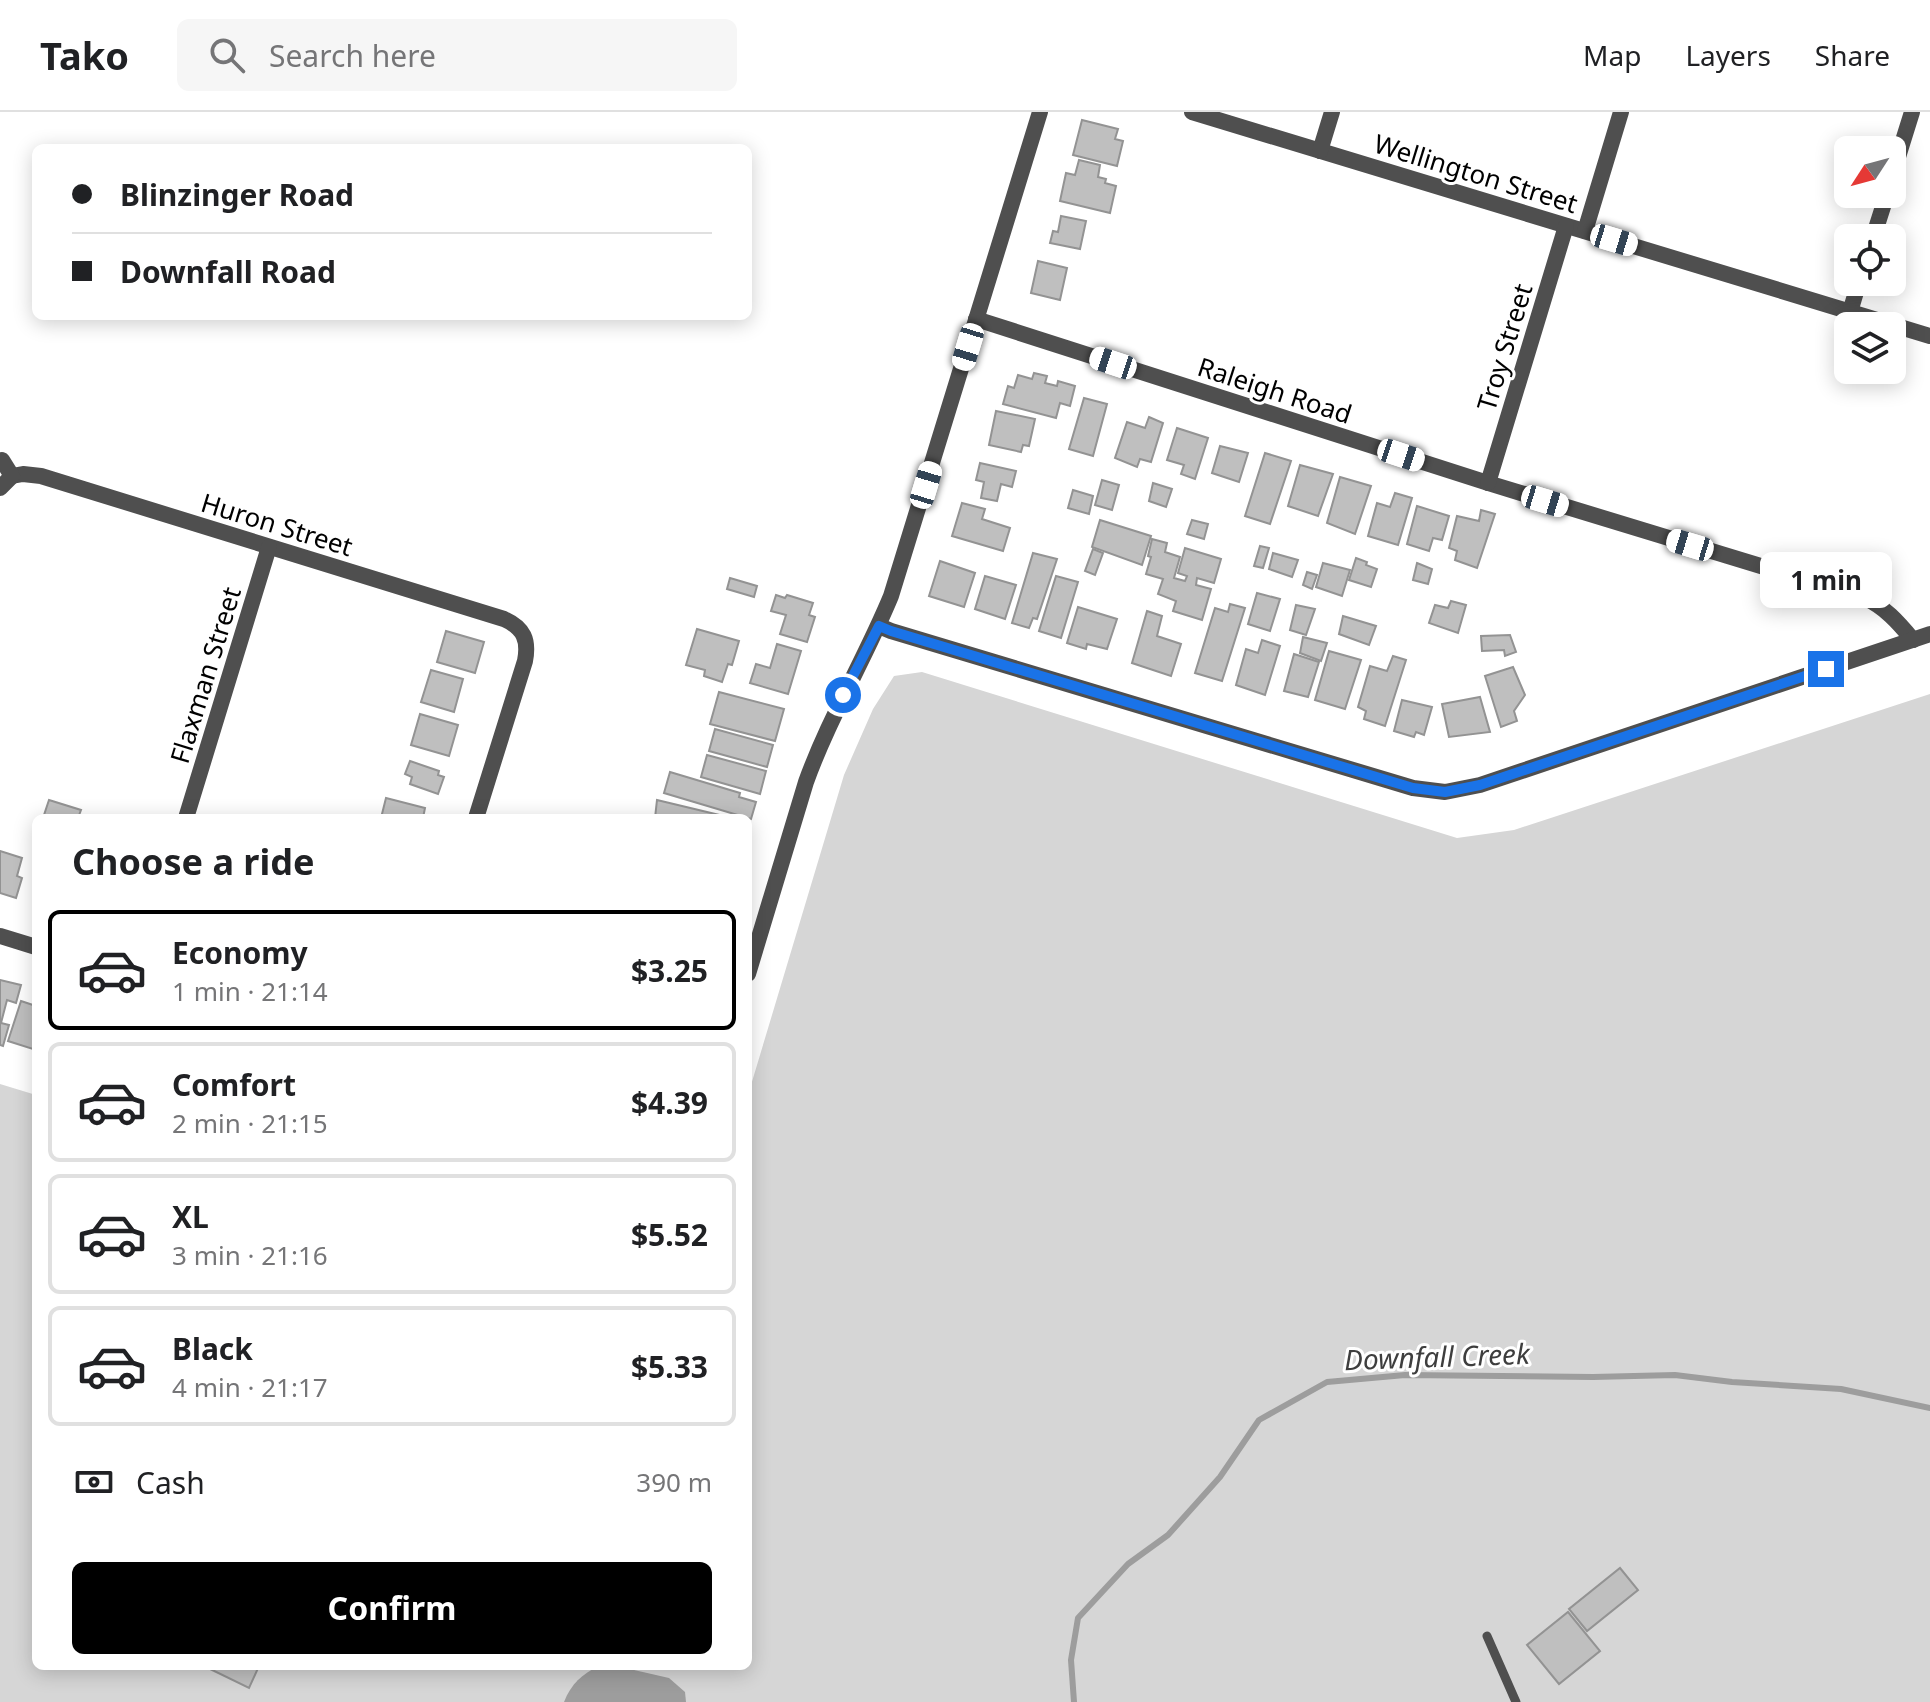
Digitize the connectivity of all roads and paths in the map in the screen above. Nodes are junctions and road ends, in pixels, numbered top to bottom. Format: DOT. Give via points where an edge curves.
graph roads {
  1 [pos="1040,112"];
  2 [pos="1192,112"];
  3 [pos="1332,112"];
  4 [pos="1621,112"];
  5 [pos="1912,112"];
  6 [pos="1904,136"];
  7 [pos="1320,151"];
  8 [pos="1566,226"];
  9 [pos="1585,231"];
  10 [pos="1855,296"];
  11 [pos="1850,312"];
  12 [pos="976,319"];
  13 [pos="1906,329"];
  14 [pos="1930,336"];
  15 [pos="2,460"];
  16 [pos="6,482"];
  17 [pos="1488,483"];
  18 [pos="269,547"];
  19 [pos="879,626"];
  20 [pos="1930,634"];
  21 [pos="1913,640"];
  22 [pos="187,814"];
  23 [pos="477,814"];
  24 [pos="0,936"];
  25 [pos="32,946"];
  26 [pos="752,961"];
  27 [pos="1487,1636"];
  28 [pos="1516,1702"];
  1 -- 12 [label="street"];
  2 -- 7 [label="street, Wellington Street"];
  3 -- 7 [label="street"];
  4 -- 9 [label="street"];
  5 -- 6 [label="street"];
  7 -- 8 [label="street, Wellington Street"];
  8 -- 9 [label="street, Wellington Street"];
  8 -- 17 [label="street, Troy Street"];
  9 -- 11 [label="street, Wellington Street"];
  10 -- 11 [label="street"];
  12 -- 17 [label="street, Raleigh Road"];
  12 -- 19 [label="street"];
  13 -- 14 [label="street, Wellington Street"];
  15 -- 16 [label="street"];
  16 -- 18 [label="street, Huron Street" via="23,474 41,476"];
  17 -- 21 [label="street, Raleigh Road" via="1863,597 1888,612"];
  18 -- 22 [label="street, Flaxman Street"];
  18 -- 23 [label="street, Huron Street" via="504,619 523,633 525,661"];
  19 -- 21 [label="street" via="1413,788 1445,792 1480,785"];
  19 -- 26 [label="street" via="817,751"];
  20 -- 21 [label="street"];
  24 -- 25 [label="street"];
  27 -- 28 [label="lane"];
}
